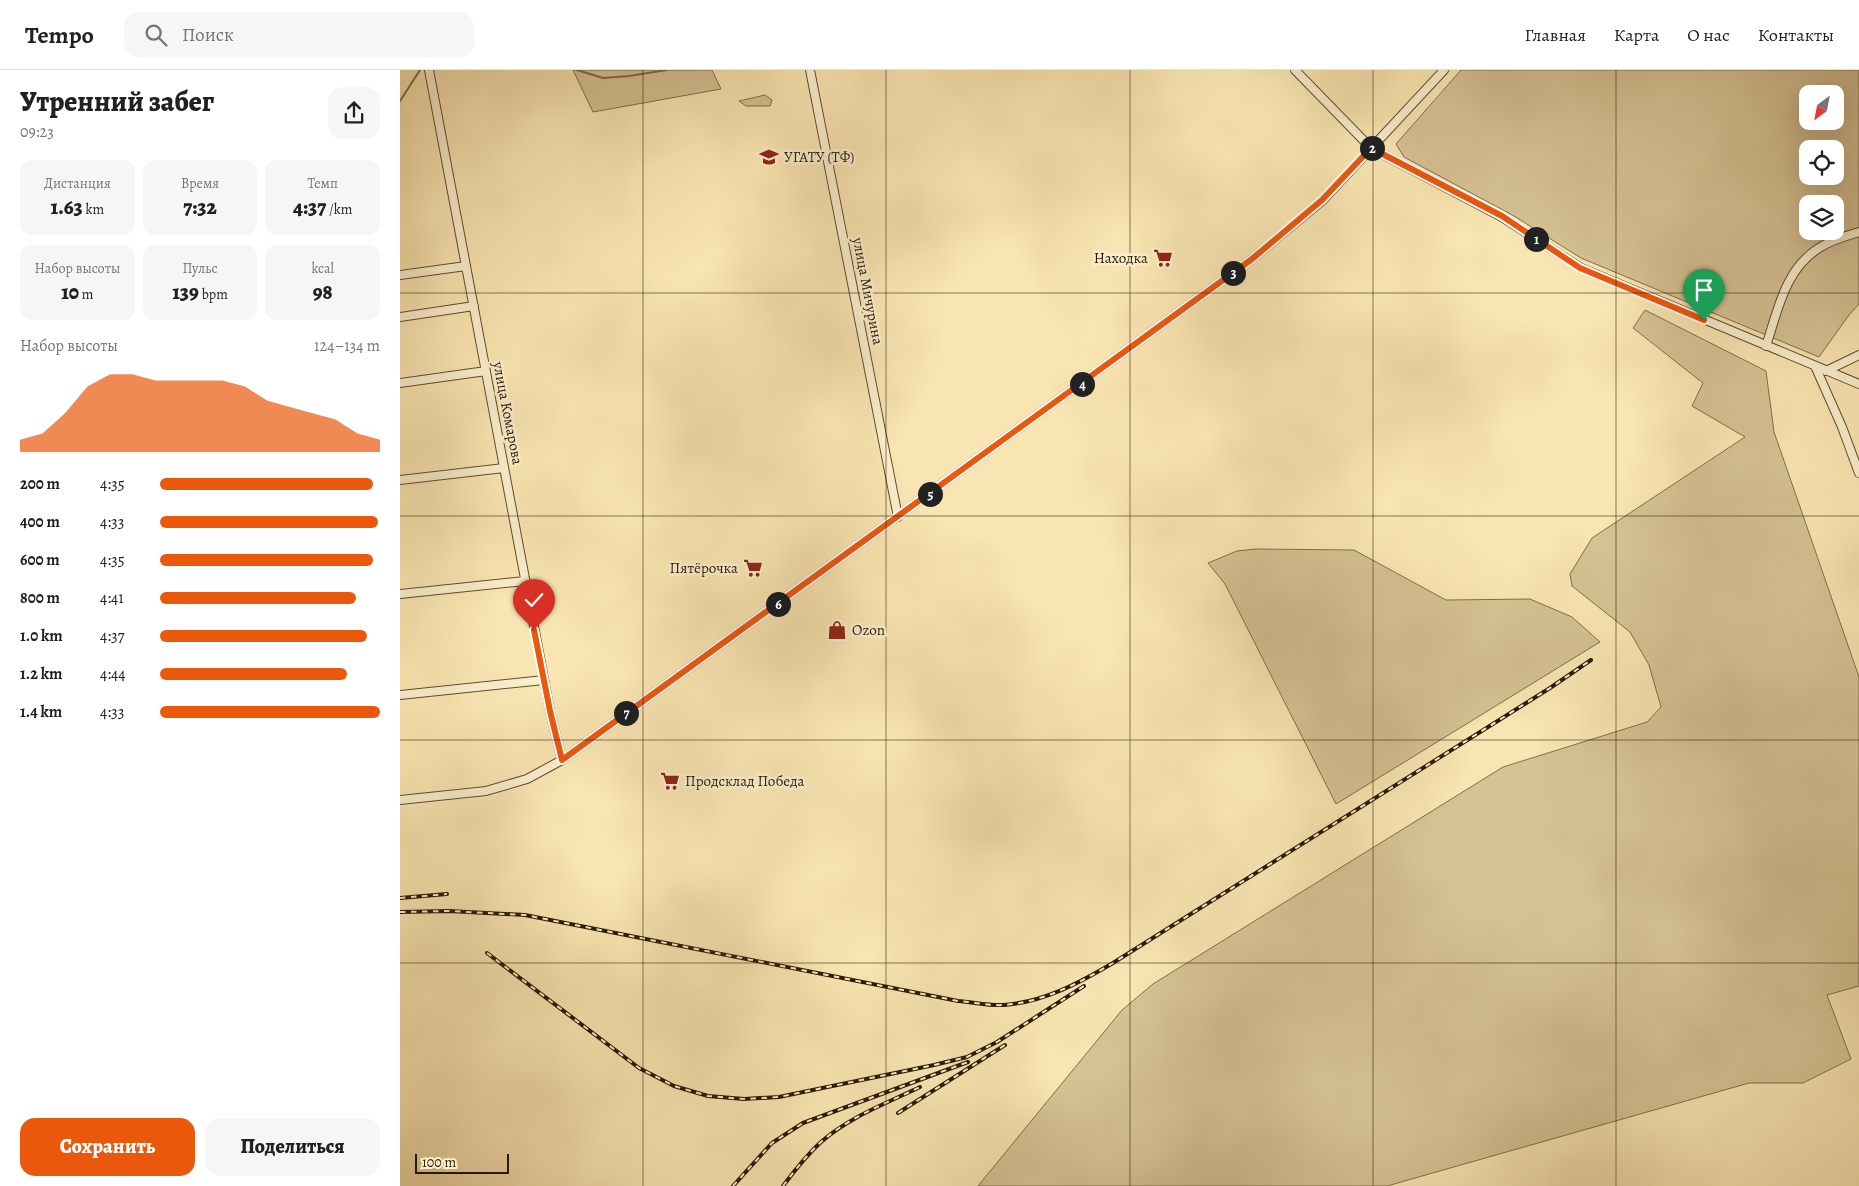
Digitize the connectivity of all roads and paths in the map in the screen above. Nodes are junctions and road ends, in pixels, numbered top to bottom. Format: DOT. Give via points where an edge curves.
graph roads {
  1 [pos="429,70"];
  2 [pos="810,70"];
  3 [pos="1295,70"];
  4 [pos="1444,70"];
  5 [pos="1371,148"];
  6 [pos="1859,232"];
  7 [pos="466,266"];
  8 [pos="400,276"];
  9 [pos="474,306"];
  10 [pos="400,316"];
  11 [pos="1766,346"];
  12 [pos="1859,355"];
  13 [pos="1815,366"];
  14 [pos="486,371"];
  15 [pos="1826,371"];
  16 [pos="400,383"];
  17 [pos="1859,384"];
  18 [pos="504,468"];
  19 [pos="1859,473"];
  20 [pos="400,480"];
  21 [pos="898,517"];
  22 [pos="525,581"];
  23 [pos="400,594"];
  24 [pos="544,680"];
  25 [pos="400,695"];
  26 [pos="562,760"];
  27 [pos="400,800"];
  1 -- 7 [label="street, улица Комарова"];
  2 -- 21 [label="street, улица Мичурина"];
  3 -- 5 [label="street"];
  4 -- 5 [label="street"];
  5 -- 11 [label="street" via="1502,216 1580,268"];
  5 -- 21 [label="street" via="1322,200 1252,259"];
  6 -- 11 [label="street" via="1819,248 1795,270"];
  7 -- 8 [label="street"];
  7 -- 9 [label="street, улица Комарова"];
  9 -- 10 [label="street"];
  9 -- 14 [label="street, улица Комарова"];
  11 -- 13 [label="street"];
  12 -- 15 [label="street"];
  13 -- 15 [label="street"];
  13 -- 19 [label="street"];
  14 -- 16 [label="street"];
  14 -- 18 [label="street, улица Комарова"];
  15 -- 17 [label="street"];
  18 -- 20 [label="street"];
  18 -- 22 [label="street, улица Комарова"];
  21 -- 26 [label="street"];
  22 -- 23 [label="street"];
  22 -- 24 [label="street, улица Комарова"];
  24 -- 25 [label="street"];
  24 -- 26 [label="street, улица Комарова"];
  26 -- 27 [label="street" via="527,779 486,791"];
}
